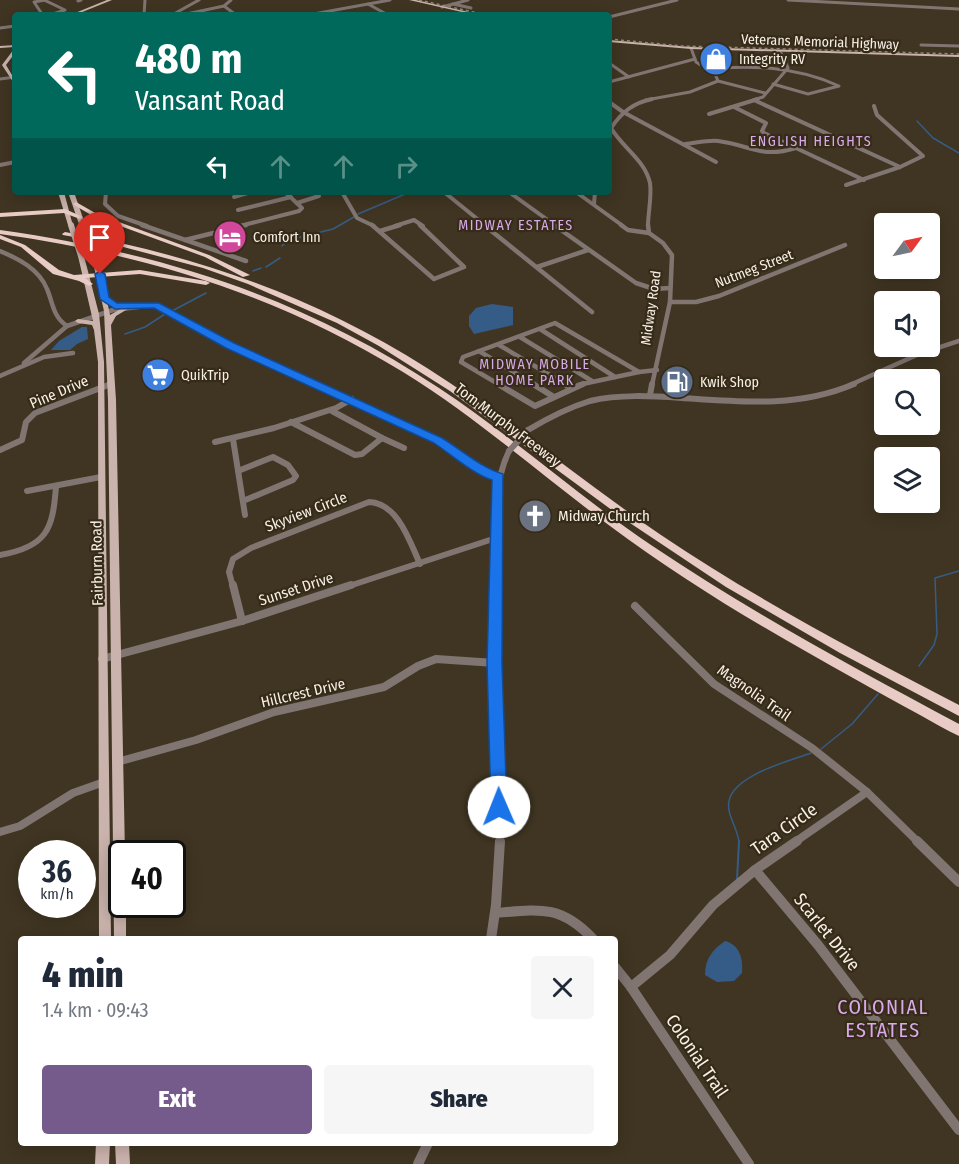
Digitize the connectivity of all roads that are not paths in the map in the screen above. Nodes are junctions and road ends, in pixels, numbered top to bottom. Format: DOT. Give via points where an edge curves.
graph roads {
  1 [pos="45,0"];
  2 [pos="110,0"];
  3 [pos="116,0"];
  4 [pos="199,0"];
  5 [pos="231,0"];
  6 [pos="390,0"];
  7 [pos="411,0"];
  8 [pos="468,0"];
  9 [pos="676,0"];
  10 [pos="788,0"];
  11 [pos="368,4"];
  12 [pos="450,4"];
  13 [pos="224,6"];
  14 [pos="442,7"];
  15 [pos="471,8"];
  16 [pos="959,9"];
  17 [pos="41,12"];
  18 [pos="59,12"];
  19 [pos="78,12"];
  20 [pos="86,12"];
  21 [pos="177,12"];
  22 [pos="196,12"];
  23 [pos="232,12"];
  24 [pos="324,12"];
  25 [pos="383,12"];
  26 [pos="463,12"];
  27 [pos="612,16"];
  28 [pos="612,41"];
  29 [pos="921,45"];
  30 [pos="959,46"];
  31 [pos="691,48"];
  32 [pos="12,50"];
  33 [pos="775,51"];
  34 [pos="12,52"];
  35 [pos="959,56"];
  36 [pos="695,59"];
  37 [pos="0,61"];
  38 [pos="612,65"];
  39 [pos="0,68"];
  40 [pos="788,68"];
  41 [pos="704,69"];
  42 [pos="629,77"];
  43 [pos="8,78"];
  44 [pos="612,81"];
  45 [pos="718,81"];
  46 [pos="773,84"];
  47 [pos="765,93"];
  48 [pos="756,101"];
  49 [pos="612,104"];
  50 [pos="874,106"];
  51 [pos="734,107"];
  52 [pos="623,112"];
  53 [pos="709,114"];
  54 [pos="612,126"];
  55 [pos="612,133"];
  56 [pos="683,144"];
  57 [pos="796,148"];
  58 [pos="716,162"];
  59 [pos="900,167"];
  60 [pos="864,180"];
  61 [pos="846,185"];
  62 [pos="62,195"];
  63 [pos="72,195"];
  64 [pos="105,195"];
  65 [pos="241,195"];
  66 [pos="289,195"];
  67 [pos="344,195"];
  68 [pos="448,195"];
  69 [pos="513,195"];
  70 [pos="580,195"];
  71 [pos="595,195"];
  72 [pos="319,196"];
  73 [pos="234,197"];
  74 [pos="291,197"];
  75 [pos="297,203"];
  76 [pos="76,204"];
  77 [pos="594,204"];
  78 [pos="238,210"];
  79 [pos="66,211"];
  80 [pos="48,212"];
  81 [pos="0,214"];
  82 [pos="94,215"];
  83 [pos="79,216"];
  84 [pos="70,223"];
  85 [pos="0,225"];
  86 [pos="380,231"];
  87 [pos="0,232"];
  88 [pos="649,233"];
  89 [pos="0,237"];
  90 [pos="185,240"];
  91 [pos="845,245"];
  92 [pos="588,250"];
  93 [pos="0,251"];
  94 [pos="246,261"];
  95 [pos="537,267"];
  96 [pos="118,273"];
  97 [pos="100,274"];
  98 [pos="87,275"];
  99 [pos="72,277"];
  100 [pos="89,284"];
  101 [pos="102,285"];
  102 [pos="670,288"];
  103 [pos="105,299"];
  104 [pos="291,300"];
  105 [pos="670,302"];
  106 [pos="94,304"];
  107 [pos="278,304"];
  108 [pos="128,307"];
  109 [pos="107,311"];
  110 [pos="592,312"];
  111 [pos="96,314"];
  112 [pos="82,320"];
  113 [pos="67,326"];
  114 [pos="107,326"];
  115 [pos="540,329"];
  116 [pos="98,332"];
  117 [pos="520,337"];
  118 [pos="959,341"];
  119 [pos="499,345"];
  120 [pos="479,351"];
  121 [pos="73,353"];
  122 [pos="24,363"];
  123 [pos="657,370"];
  124 [pos="639,372"];
  125 [pos="0,376"];
  126 [pos="615,376"];
  127 [pos="592,381"];
  128 [pos="111,384"];
  129 [pos="100,387"];
  130 [pos="571,388"];
  131 [pos="650,395"];
  132 [pos="554,397"];
  133 [pos="352,399"];
  134 [pos="332,411"];
  135 [pos="291,422"];
  136 [pos="382,438"];
  137 [pos="233,439"];
  138 [pos="215,442"];
  139 [pos="101,446"];
  140 [pos="404,448"];
  141 [pos="0,450"];
  142 [pos="238,471"];
  143 [pos="484,473"];
  144 [pos="500,473"];
  145 [pos="113,474"];
  146 [pos="101,477"];
  147 [pos="56,486"];
  148 [pos="27,491"];
  149 [pos="497,492"];
  150 [pos="243,501"];
  151 [pos="245,515"];
  152 [pos="496,538"];
  153 [pos="0,555"];
  154 [pos="420,564"];
  155 [pos="635,606"];
  156 [pos="242,621"];
  157 [pos="114,656"];
  158 [pos="102,659"];
  159 [pos="495,663"];
  160 [pos="959,711"];
  161 [pos="959,730"];
  162 [pos="116,762"];
  163 [pos="104,782"];
  164 [pos="867,792"];
  165 [pos="0,832"];
  166 [pos="754,870"];
  167 [pos="959,882"];
  168 [pos="496,913"];
  169 [pos="105,936"];
  170 [pos="120,936"];
  171 [pos="492,936"];
  172 [pos="590,936"];
  173 [pos="618,971"];
  174 [pos="631,987"];
  175 [pos="959,1130"];
  176 [pos="103,1146"];
  177 [pos="122,1146"];
  178 [pos="427,1146"];
  179 [pos="102,1164"];
  180 [pos="123,1164"];
  181 [pos="418,1164"];
  182 [pos="749,1164"];
  1 -- 17 [label="street" via="34,2"];
  1 -- 18 [label="street" via="65,10"];
  2 -- 19 [label="main road"];
  3 -- 20 [label="main road"];
  4 -- 21 [label="street"];
  5 -- 13 [label="street"];
  6 -- 11 [label="street"];
  7 -- 14 [label="main road"];
  8 -- 12 [label="street"];
  9 -- 27 [label="street"];
  10 -- 16 [label="street"];
  11 -- 24 [label="street"];
  11 -- 25 [label="street"];
  12 -- 14 [label="street"];
  12 -- 15 [label="street"];
  13 -- 22 [label="street"];
  13 -- 23 [label="street"];
  14 -- 26 [label="main road"];
  28 -- 31 [label="main road, Veterans Memorial Highway"];
  29 -- 30 [label="street"];
  31 -- 33 [label="main road, Veterans Memorial Highway"];
  31 -- 36 [label="street"];
  32 -- 37 [label="main road"];
  33 -- 35 [label="main road, Veterans Memorial Highway"];
  33 -- 40 [label="street" via="781,53"];
  34 -- 43 [label="main road" via="4,65"];
  36 -- 41 [label="street"];
  36 -- 42 [label="street"];
  38 -- 42 [label="street"];
  39 -- 43 [label="main road"];
  40 -- 41 [label="street"];
  40 -- 46 [label="street"];
  40 -- 46 [label="street" via="803,70 839,86 808,94"];
  41 -- 45 [label="street" via="715,74"];
  42 -- 44 [label="street"];
  45 -- 47 [label="street"];
  45 -- 52 [label="street" via="692,92 645,99"];
  46 -- 47 [label="street"];
  47 -- 48 [label="street"];
  48 -- 51 [label="street"];
  48 -- 59 [label="street"];
  49 -- 52 [label="street"];
  50 -- 59 [label="street" via="877,115 923,156"];
  51 -- 53 [label="street"];
  51 -- 57 [label="street" via="766,123 764,133"];
  52 -- 54 [label="street"];
  52 -- 56 [label="street"];
  55 -- 88 [label="street" via="649,180"];
  56 -- 57 [label="street" via="721,141 768,155"];
  56 -- 58 [label="street"];
  57 -- 60 [label="street"];
  59 -- 60 [label="street"];
  60 -- 61 [label="street"];
  62 -- 79 [label="main road, Fairburn Road"];
  62 -- 80 [label="highway" via="58,207"];
  63 -- 76 [label="main road, Fairburn Road"];
  64 -- 90 [label="street" via="109,212"];
  65 -- 73 [label="street"];
  66 -- 74 [label="street"];
  67 -- 86 [label="street" via="357,218"];
  68 -- 95 [label="street"];
  69 -- 92 [label="street"];
  70 -- 77 [label="street"];
  71 -- 77 [label="street"];
  72 -- 75 [label="street"];
  74 -- 75 [label="street"];
  74 -- 78 [label="street"];
  75 -- 90 [label="street" via="302,208 299,211"];
  76 -- 82 [label="highway"];
  76 -- 83 [label="main road, Fairburn Road"];
  77 -- 88 [label="street" via="628,230"];
  79 -- 80 [label="highway"];
  79 -- 83 [label="highway"];
  79 -- 84 [label="main road, Fairburn Road"];
  80 -- 81 [label="highway"];
  82 -- 83 [label="highway"];
  82 -- 104 [label="highway" via="207,256"];
  83 -- 84 [label="highway"];
  83 -- 97 [label="main road, Fairburn Road, bridge"];
  84 -- 98 [label="main road, Fairburn Road, bridge"];
  85 -- 104 [label="highway, Tom Murphy Freeway" via="81,236 146,251"];
  86 -- 86 [label="street" via="434,279 464,267 414,220"];
  87 -- 107 [label="highway, Tom Murphy Freeway" via="147,259"];
  88 -- 102 [label="street, Midway Road" via="672,255"];
  89 -- 99 [label="highway" via="23,246 56,272"];
  90 -- 94 [label="street"];
  91 -- 105 [label="street, Nutmeg Street" via="719,296 696,302"];
  92 -- 95 [label="street"];
  92 -- 102 [label="street" via="644,287 659,291"];
  93 -- 113 [label="street" via="22,261 43,282 56,316"];
  95 -- 110 [label="street"];
  96 -- 97 [label="highway"];
  96 -- 101 [label="highway"];
  96 -- 107 [label="highway" via="183,278"];
  97 -- 98 [label="highway"];
  97 -- 101 [label="main road, Fairburn Road"];
  98 -- 99 [label="highway"];
  98 -- 100 [label="main road, Fairburn Road"];
  99 -- 100 [label="highway"];
  100 -- 106 [label="main road, Fairburn Road"];
  101 -- 103 [label="main road, Fairburn Road"];
  102 -- 105 [label="street, Midway Road"];
  103 -- 108 [label="main road" via="115,306"];
  103 -- 109 [label="main road, Fairburn Road"];
  104 -- 160 [label="highway, Tom Murphy Freeway" via="351,327 423,369 655,536 740,591"];
  105 -- 123 [label="street, Midway Road"];
  106 -- 111 [label="main road, Fairburn Road"];
  106 -- 112 [label="main road"];
  107 -- 161 [label="highway, Tom Murphy Freeway" via="408,371 643,545 718,594 828,660"];
  108 -- 109 [label="street"];
  108 -- 114 [label="main road" via="114,315"];
  108 -- 133 [label="street" via="155,305 230,346"];
  109 -- 111 [label="street"];
  109 -- 114 [label="main road, Fairburn Road"];
  111 -- 112 [label="street"];
  111 -- 116 [label="main road, Fairburn Road"];
  112 -- 113 [label="street"];
  112 -- 116 [label="main road" via="94,323"];
  113 -- 122 [label="street"];
  114 -- 128 [label="main road, Fairburn Road"];
  115 -- 117 [label="street"];
  115 -- 124 [label="street" via="559,324"];
  115 -- 126 [label="street"];
  116 -- 129 [label="main road, Fairburn Road"];
  117 -- 119 [label="street"];
  117 -- 127 [label="street"];
  118 -- 131 [label="street" via="819,397 766,402"];
  119 -- 120 [label="street"];
  119 -- 130 [label="street"];
  120 -- 132 [label="street"];
  120 -- 132 [label="street" via="463,357 461,362 529,405 542,405"];
  121 -- 122 [label="street"];
  122 -- 125 [label="street"];
  123 -- 124 [label="street"];
  123 -- 131 [label="street, Midway Road"];
  124 -- 126 [label="street"];
  126 -- 127 [label="street"];
  127 -- 130 [label="street"];
  128 -- 129 [label="street, Pine Drive"];
  128 -- 145 [label="main road, Fairburn Road"];
  129 -- 139 [label="main road, Fairburn Road"];
  129 -- 141 [label="street, Pine Drive" via="35,413 26,422 22,440"];
  130 -- 132 [label="street"];
  131 -- 144 [label="street, bridge" via="616,396 552,414 515,443"];
  133 -- 134 [label="street"];
  133 -- 143 [label="street" via="438,441"];
  134 -- 135 [label="street"];
  134 -- 136 [label="street"];
  135 -- 136 [label="street" via="355,455"];
  135 -- 137 [label="street"];
  136 -- 140 [label="street"];
  137 -- 138 [label="street"];
  137 -- 142 [label="street"];
  139 -- 145 [label="main road" via="105,472"];
  139 -- 146 [label="main road, Fairburn Road"];
  142 -- 150 [label="street"];
  142 -- 150 [label="street" via="273,457 288,465 296,476"];
  143 -- 144 [label="street"];
  143 -- 149 [label="street"];
  144 -- 149 [label="street"];
  145 -- 157 [label="main road, Fairburn Road"];
  146 -- 147 [label="street"];
  146 -- 158 [label="main road, Fairburn Road"];
  147 -- 148 [label="street"];
  147 -- 153 [label="street" via="53,520 47,530 26,547"];
  149 -- 152 [label="street"];
  150 -- 151 [label="street"];
  152 -- 154 [label="street, Sunset Drive"];
  152 -- 159 [label="street"];
  154 -- 156 [label="street, Sunset Drive"];
  154 -- 156 [label="street, Skyview Circle" via="385,503 369,502 250,548 232,559 229,572"];
  155 -- 164 [label="street, Magnolia Trail" via="714,684 809,746"];
  156 -- 157 [label="street, Sunset Drive"];
  157 -- 158 [label="street, Sunset Drive"];
  157 -- 162 [label="main road, Fairburn Road"];
  158 -- 163 [label="main road, Fairburn Road"];
  159 -- 162 [label="street, Hillcrest Drive" via="436,659 384,687 274,712 196,740"];
  159 -- 168 [label="street" via="500,825"];
  162 -- 170 [label="main road, Fairburn Road"];
  163 -- 165 [label="street" via="78,790 20,826"];
  163 -- 169 [label="main road, Fairburn Road"];
  164 -- 166 [label="street, Tara Circle"];
  164 -- 167 [label="street"];
  166 -- 174 [label="street, Tara Circle" via="713,905 670,955"];
  166 -- 175 [label="street, Scarlet Drive" via="825,955"];
  168 -- 171 [label="street"];
  168 -- 172 [label="street" via="560,911"];
  173 -- 174 [label="street, Colonial Trail"];
  174 -- 182 [label="street, Colonial Trail"];
  176 -- 179 [label="main road"];
  177 -- 180 [label="main road"];
  178 -- 181 [label="street"];
}
